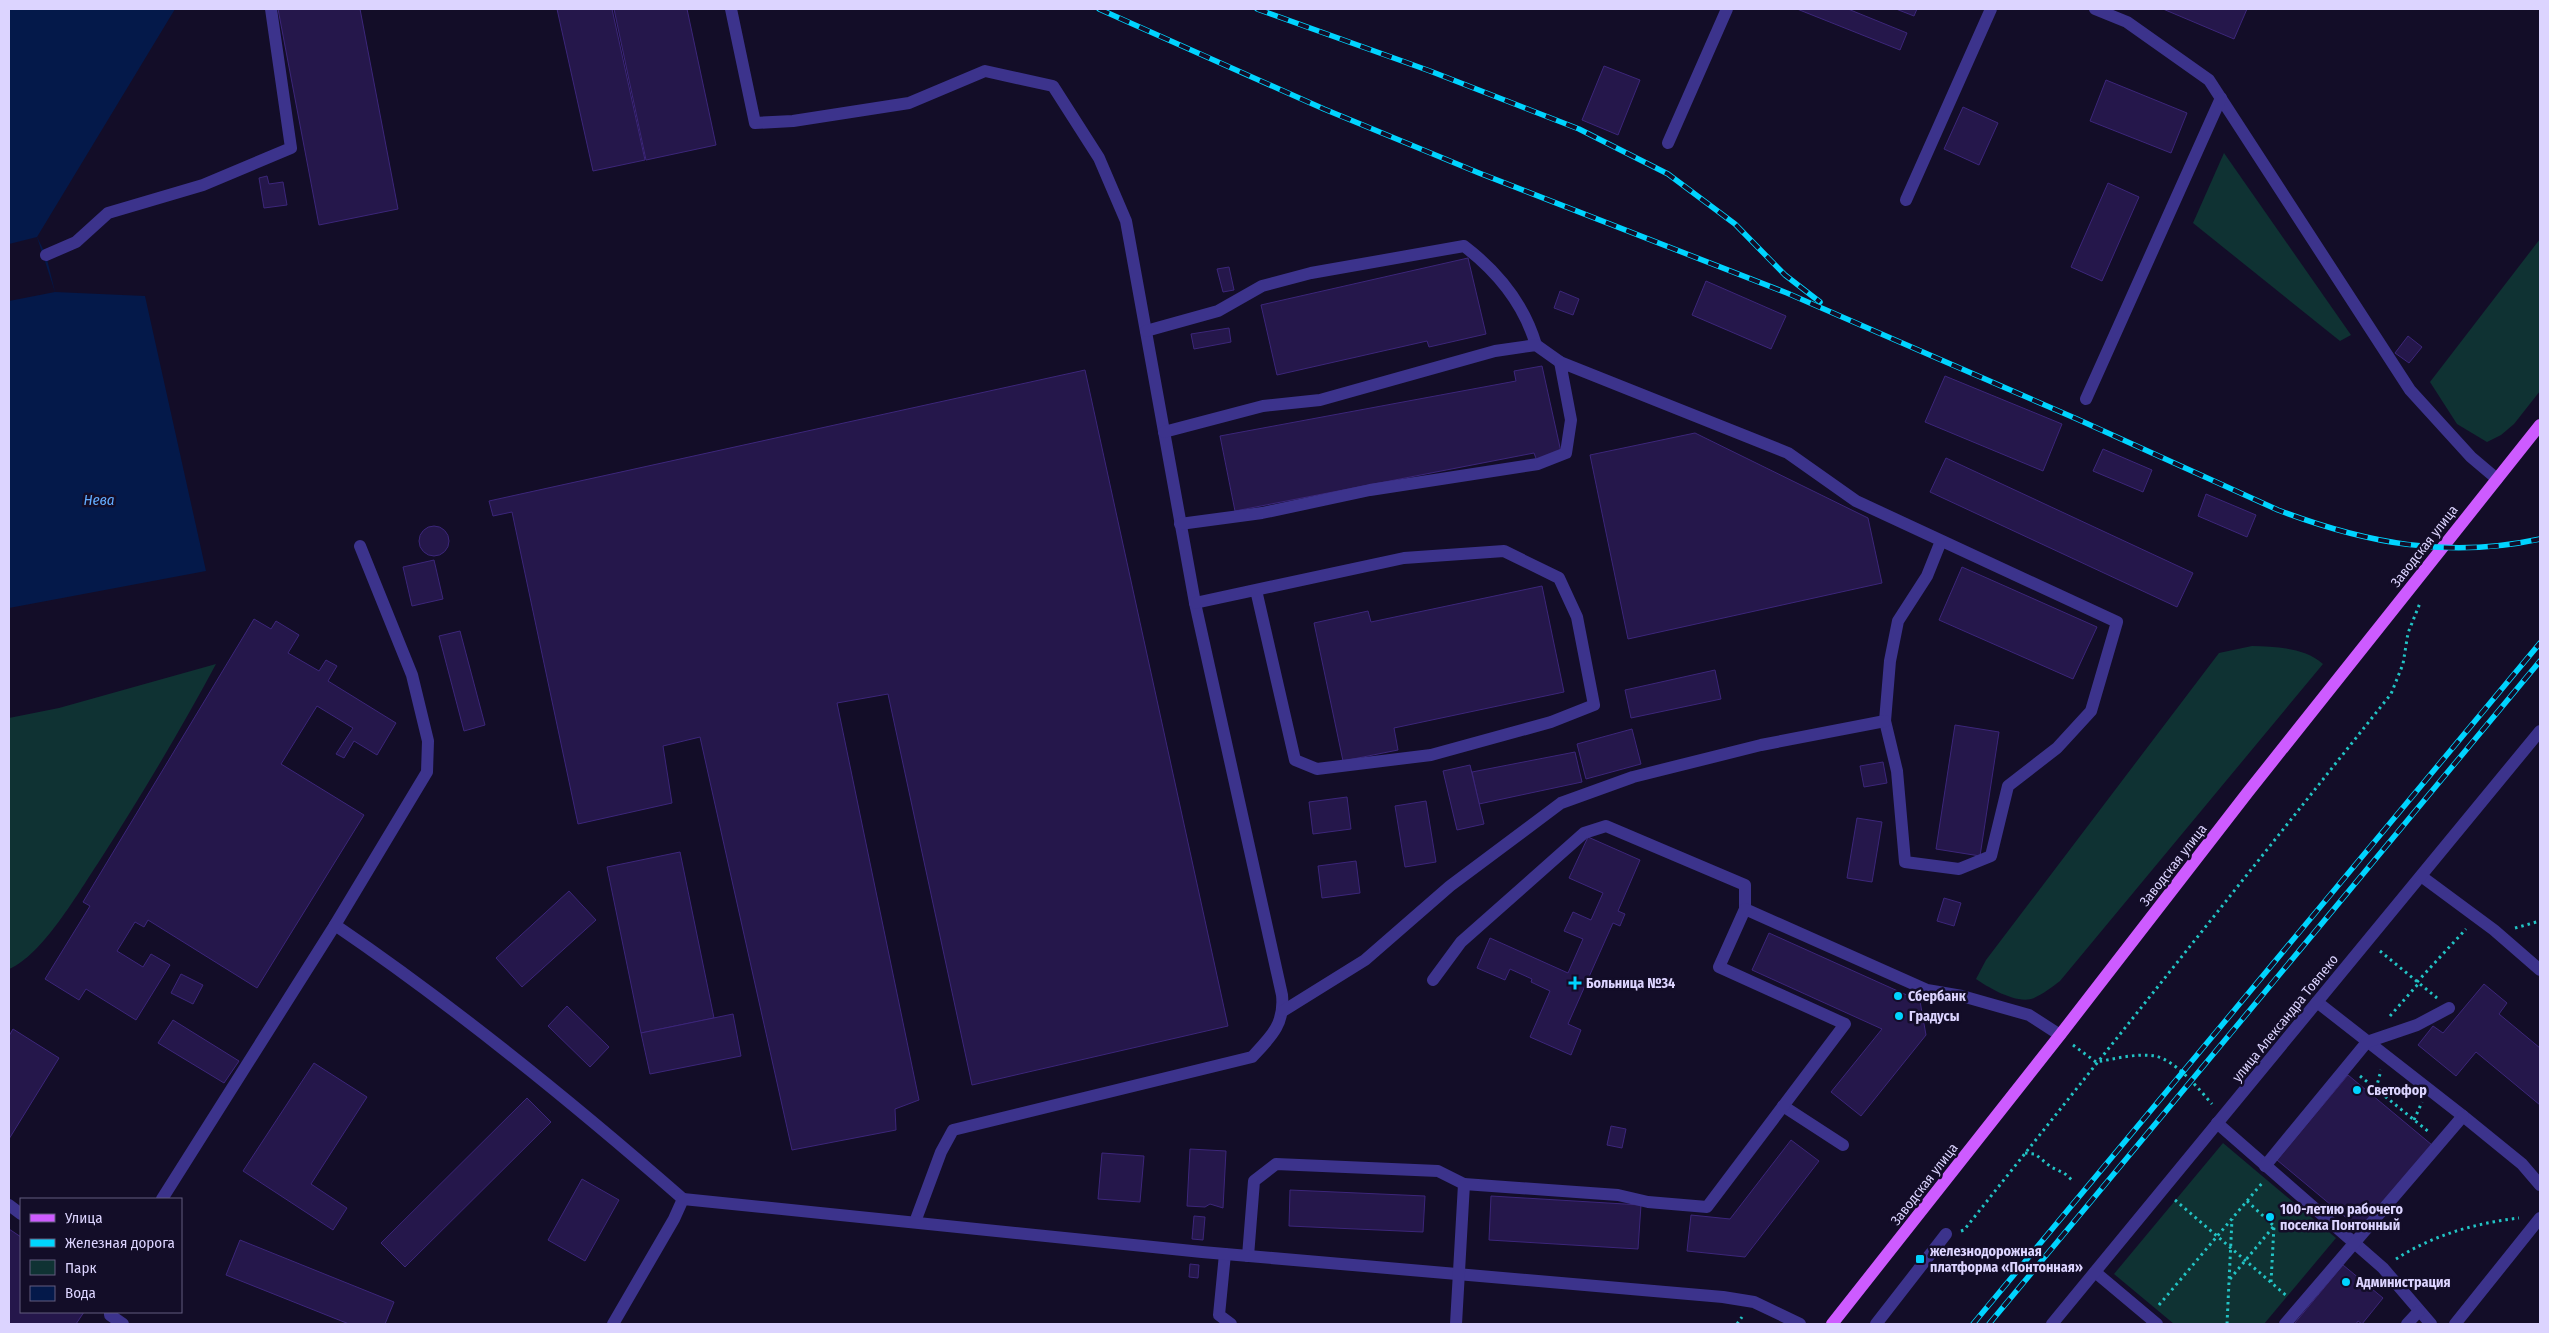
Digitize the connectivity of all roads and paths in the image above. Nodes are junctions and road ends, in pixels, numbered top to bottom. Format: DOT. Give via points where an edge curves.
graph roads {
  1 [pos="271,9"];
  2 [pos="731,9"];
  3 [pos="1727,9"];
  4 [pos="1991,9"];
  5 [pos="2095,9"];
  6 [pos="2221,98"];
  7 [pos="1668,143"];
  8 [pos="1906,200"];
  9 [pos="46,255"];
  10 [pos="1146,332"];
  11 [pos="1536,346"];
  12 [pos="1560,362"];
  13 [pos="2086,399"];
  14 [pos="2540,424"];
  15 [pos="1164,432"];
  16 [pos="2497,479"];
  17 [pos="1180,524"];
  18 [pos="1941,541"];
  19 [pos="360,546"];
  20 [pos="1256,590"];
  21 [pos="2421,597"];
  22 [pos="1195,603"];
  23 [pos="1884,721"];
  24 [pos="2540,731"];
  25 [pos="2421,876"];
  26 [pos="1745,909"];
  27 [pos="2476,917"];
  28 [pos="335,925"];
  29 [pos="2368,941"];
  30 [pos="2540,970"];
  31 [pos="1433,980"];
  32 [pos="2418,982"];
  33 [pos="2317,1002"];
  34 [pos="2449,1008"];
  35 [pos="1283,1010"];
  36 [pos="2387,1020"];
  37 [pos="2060,1035"];
  38 [pos="2367,1042"];
  39 [pos="2096,1062"];
  40 [pos="2348,1066"];
  41 [pos="1783,1106"];
  42 [pos="2463,1116"];
  43 [pos="2217,1124"];
  44 [pos="2441,1142"];
  45 [pos="1843,1145"];
  46 [pos="2025,1153"];
  47 [pos="2268,1169"];
  48 [pos="2072,1180"];
  49 [pos="1464,1184"];
  50 [pos="2540,1185"];
  51 [pos="2163,1189"];
  52 [pos="163,1198"];
  53 [pos="683,1199"];
  54 [pos="2247,1201"];
  55 [pos="9,1205"];
  56 [pos="20,1213"];
  57 [pos="2526,1217"];
  58 [pos="2232,1218"];
  59 [pos="2540,1218"];
  60 [pos="915,1222"];
  61 [pos="2274,1226"];
  62 [pos="1946,1234"];
  63 [pos="2217,1236"];
  64 [pos="2356,1243"];
  65 [pos="2231,1248"];
  66 [pos="1224,1254"];
  67 [pos="1248,1256"];
  68 [pos="2245,1260"];
  69 [pos="2383,1268"];
  70 [pos="2095,1272"];
  71 [pos="1459,1274"];
  72 [pos="2229,1280"];
  73 [pos="2271,1282"];
  74 [pos="2299,1308"];
  75 [pos="2420,1311"];
  76 [pos="110,1313"];
  77 [pos="2152,1321"];
  78 [pos="123,1324"];
  79 [pos="613,1324"];
  80 [pos="1231,1324"];
  81 [pos="1456,1324"];
  82 [pos="1800,1324"];
  83 [pos="1832,1324"];
  84 [pos="1876,1324"];
  85 [pos="2052,1324"];
  86 [pos="2227,1324"];
  87 [pos="2285,1324"];
  88 [pos="2407,1324"];
  89 [pos="2431,1324"];
  90 [pos="2455,1324"];
  1 -- 9 [label="street" via="290,148 203,185 108,213 76,242"];
  2 -- 10 [label="street" via="755,123 792,121 909,103 985,71 1053,86 1099,158 1126,221"];
  3 -- 7 [label="street"];
  4 -- 8 [label="street"];
  5 -- 6 [label="street" via="2128,22 2209,80"];
  6 -- 13 [label="street"];
  6 -- 16 [label="street" via="2410,390 2471,457"];
  10 -- 11 [label="street" via="1218,311 1262,286 1311,272 1464,246 1489,266 1511,292 1532,330"];
  10 -- 15 [label="street"];
  11 -- 12 [label="street"];
  11 -- 15 [label="street" via="1495,351 1320,400 1263,406"];
  12 -- 17 [label="street" via="1571,420 1566,454 1538,464 1370,490 1262,513"];
  12 -- 18 [label="street" via="1788,453 1856,501"];
  14 -- 16 [label="main road, Заводская улица"];
  15 -- 17 [label="street"];
  16 -- 37 [label="main road, Заводская улица"];
  17 -- 22 [label="street"];
  18 -- 23 [label="street" via="1927,576 1898,621"];
  18 -- 23 [label="street" via="2117,622 2091,711 2057,748 2008,786 1991,856 1959,869 1905,862 1897,771"];
  19 -- 28 [label="street" via="412,675 428,740 427,772"];
  20 -- 20 [label="street" via="1404,558 1504,552 1559,578 1577,617 1594,705 1551,722 1431,755 1317,768 1295,760"];
  20 -- 22 [label="street"];
  21 -- 39 [label="path" via="2408,634 2403,664 2390,694"];
  22 -- 35 [label="street"];
  23 -- 35 [label="street" via="1761,745 1632,777 1561,803 1450,886 1365,960"];
  24 -- 25 [label="street, улица Александра Товпеко"];
  25 -- 27 [label="street"];
  25 -- 29 [label="street, улица Александра Товпеко"];
  26 -- 31 [label="street" via="1745,885 1606,826 1584,833 1461,942"];
  26 -- 37 [label="street" via="1927,990 1962,996 2029,1015"];
  26 -- 41 [label="street" via="1719,967 1844,1024"];
  27 -- 30 [label="street"];
  27 -- 32 [label="path"];
  28 -- 52 [label="street"];
  28 -- 53 [label="street" via="403,971 590,1117"];
  29 -- 32 [label="path"];
  29 -- 33 [label="street, улица Александра Товпеко"];
  32 -- 34 [label="path"];
  32 -- 36 [label="path"];
  33 -- 38 [label="street"];
  33 -- 43 [label="street, улица Александра Товпеко"];
  34 -- 38 [label="street" via="2417,1025"];
  35 -- 60 [label="street" via="1273,1034 1252,1057 953,1130 941,1152"];
  37 -- 39 [label="path"];
  37 -- 83 [label="main road, Заводская улица"];
  38 -- 40 [label="street"];
  38 -- 42 [label="street"];
  39 -- 43 [label="path" via="2139,1056 2166,1060 2192,1081 2213,1105"];
  39 -- 46 [label="path"];
  40 -- 44 [label="path"];
  40 -- 47 [label="street"];
  41 -- 45 [label="street"];
  41 -- 49 [label="street" via="1707,1206 1648,1202 1618,1195"];
  42 -- 44 [label="street"];
  42 -- 50 [label="street" via="2522,1164"];
  43 -- 47 [label="street"];
  43 -- 51 [label="street, улица Александра Товпеко"];
  44 -- 64 [label="street"];
  46 -- 48 [label="path" via="2035,1154"];
  46 -- 62 [label="path" via="1964,1230"];
  47 -- 54 [label="path"];
  47 -- 64 [label="street"];
  49 -- 67 [label="street" via="1438,1171 1276,1164 1254,1181"];
  49 -- 71 [label="street"];
  51 -- 63 [label="path"];
  51 -- 70 [label="street, улица Александра Товпеко"];
  53 -- 60 [label="street"];
  53 -- 79 [label="street"];
  54 -- 58 [label="path"];
  54 -- 61 [label="path"];
  55 -- 56 [label="street"];
  57 -- 69 [label="path" via="2485,1222 2452,1232 2410,1250"];
  58 -- 63 [label="path"];
  58 -- 65 [label="path"];
  59 -- 90 [label="street"];
  60 -- 66 [label="street"];
  61 -- 68 [label="path"];
  61 -- 73 [label="path"];
  62 -- 84 [label="street"];
  63 -- 65 [label="path"];
  63 -- 77 [label="path"];
  64 -- 69 [label="street"];
  64 -- 74 [label="street"];
  65 -- 68 [label="path"];
  65 -- 72 [label="path"];
  66 -- 67 [label="street"];
  66 -- 80 [label="street" via="1219,1315"];
  67 -- 71 [label="street"];
  68 -- 72 [label="path"];
  68 -- 73 [label="path"];
  69 -- 75 [label="street"];
  70 -- 77 [label="street"];
  70 -- 85 [label="street, улица Александра Товпеко"];
  71 -- 81 [label="street"];
  71 -- 82 [label="street" via="1723,1296 1754,1302"];
  72 -- 86 [label="path"];
  73 -- 74 [label="path"];
  74 -- 87 [label="street"];
  75 -- 88 [label="street"];
  75 -- 89 [label="street"];
  76 -- 78 [label="street"];
}
